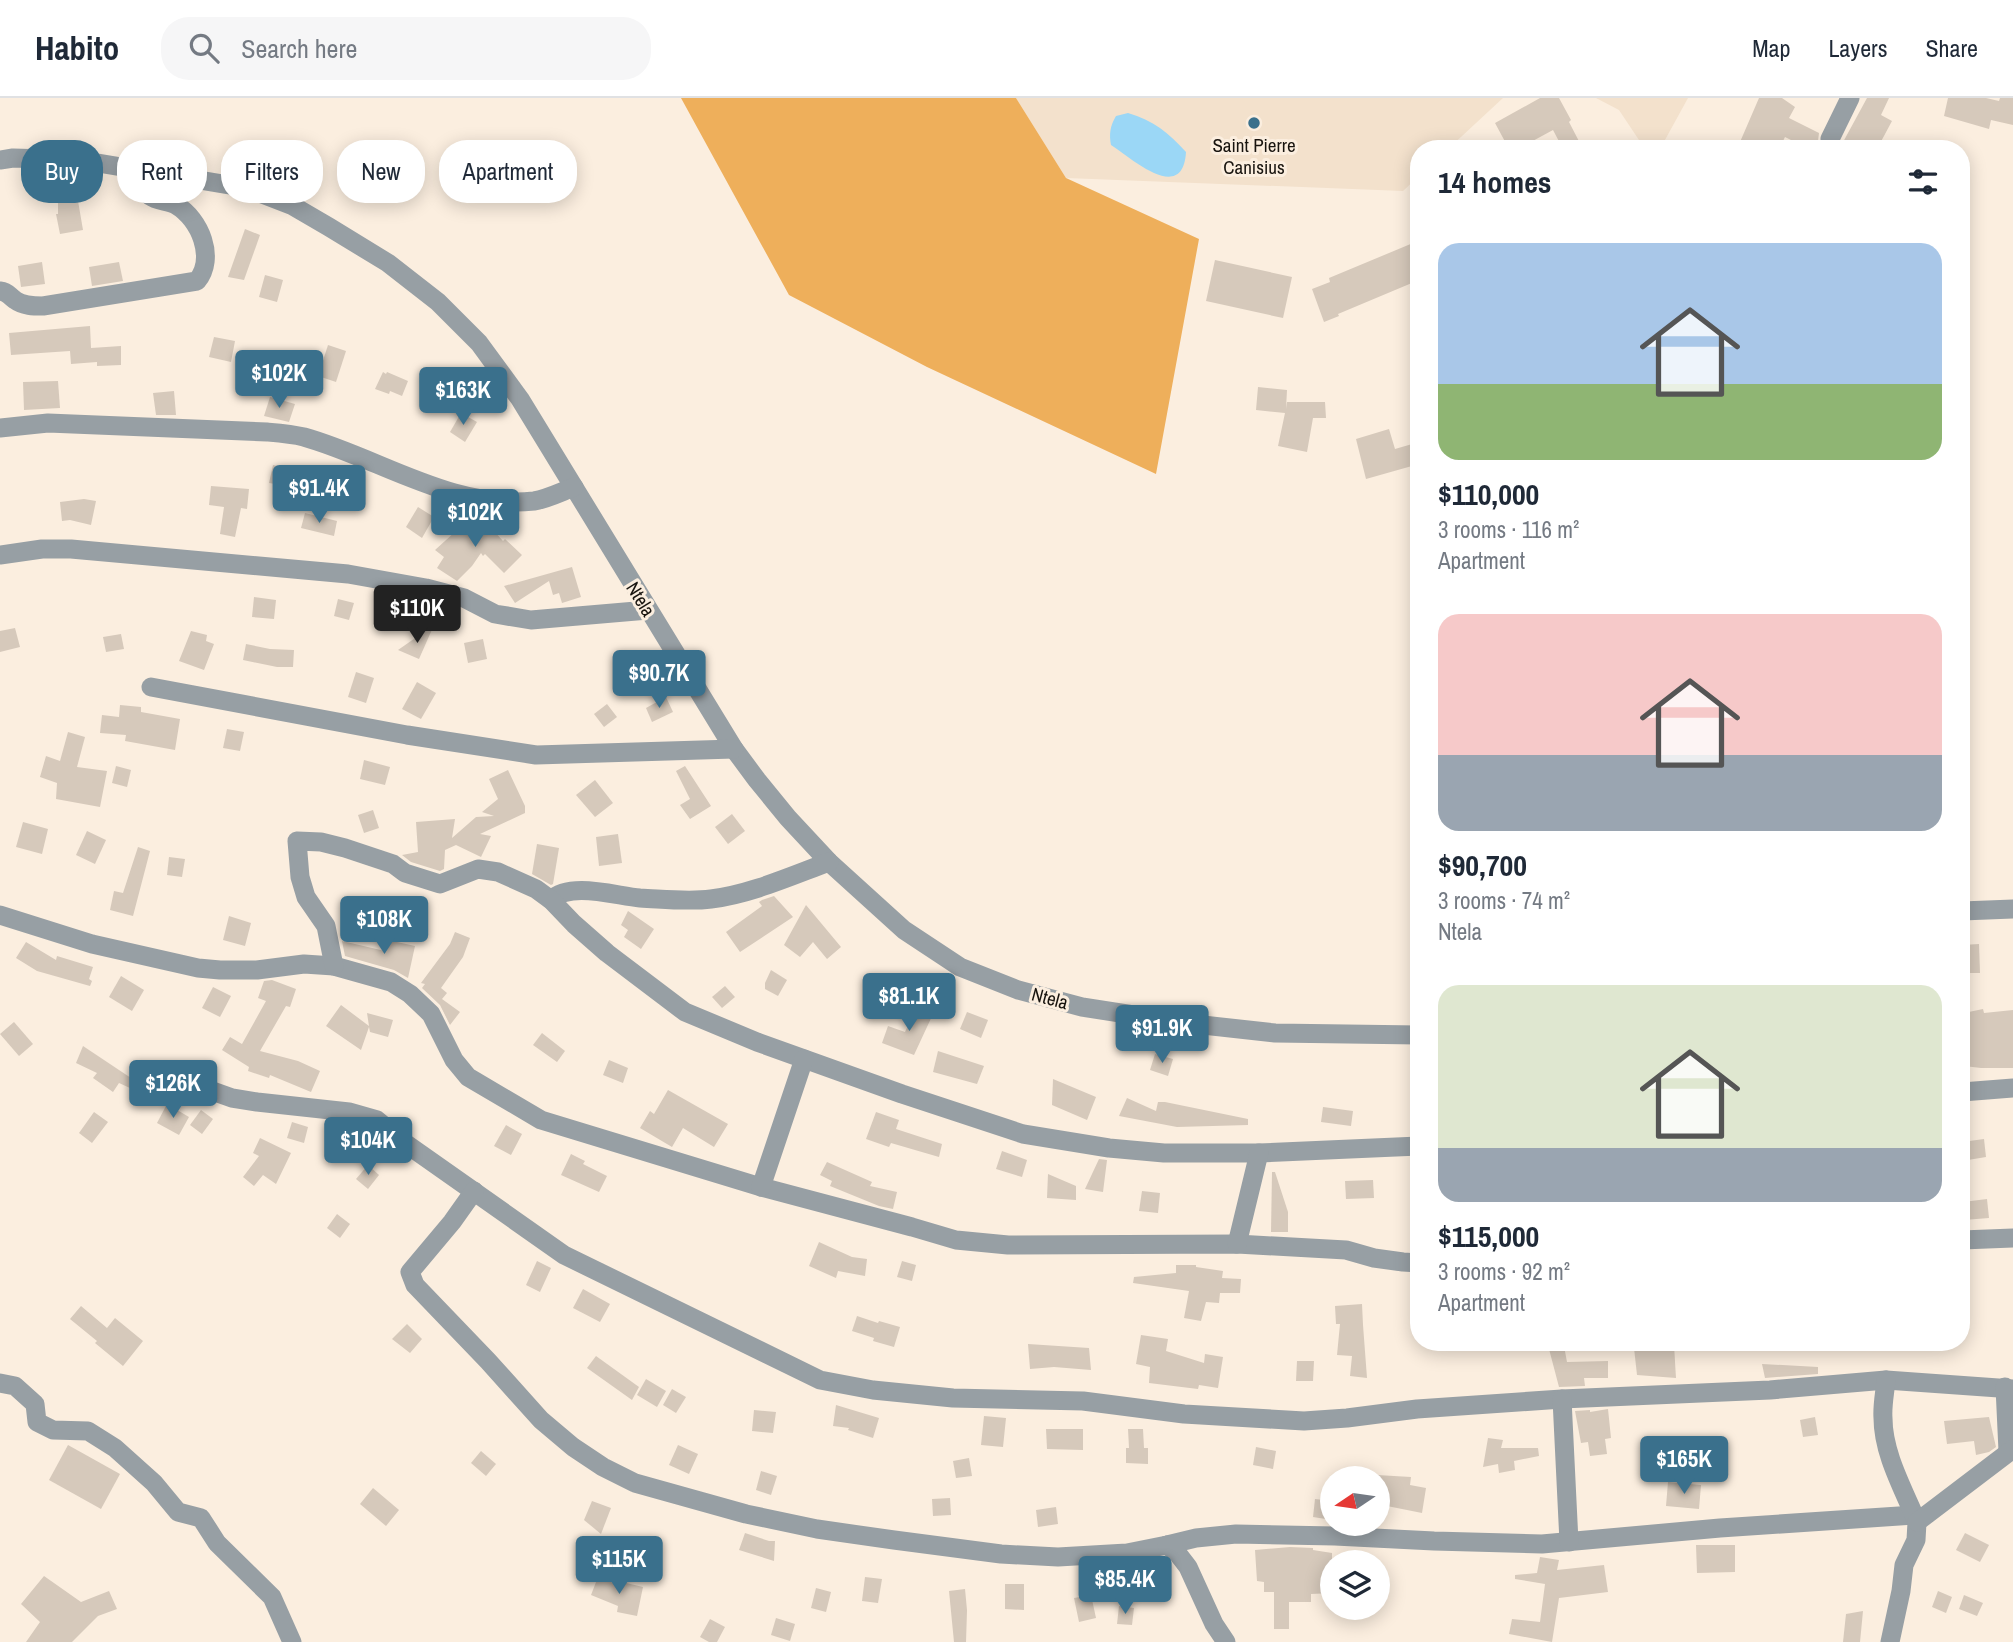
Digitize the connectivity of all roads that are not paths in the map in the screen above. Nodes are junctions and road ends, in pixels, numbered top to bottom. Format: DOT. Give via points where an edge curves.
graph roads {
  1 [pos="1850,98"];
  2 [pos="1830,139"];
  3 [pos="0,160"];
  4 [pos="117,167"];
  5 [pos="207,182"];
  6 [pos="169,203"];
  7 [pos="0,291"];
  8 [pos="0,428"];
  9 [pos="574,487"];
  10 [pos="0,555"];
  11 [pos="648,610"];
  12 [pos="151,687"];
  13 [pos="734,749"];
  14 [pos="830,862"];
  15 [pos="551,900"];
  16 [pos="2013,909"];
  17 [pos="1970,911"];
  18 [pos="0,915"];
  19 [pos="334,966"];
  20 [pos="1410,1035"];
  21 [pos="804,1059"];
  22 [pos="179,1072"];
  23 [pos="2013,1088"];
  24 [pos="1970,1091"];
  25 [pos="1410,1146"];
  26 [pos="1259,1153"];
  27 [pos="761,1187"];
  28 [pos="474,1191"];
  29 [pos="2013,1238"];
  30 [pos="1970,1240"];
  31 [pos="1237,1244"];
  32 [pos="1410,1262"];
  33 [pos="1886,1380"];
  34 [pos="0,1383"];
  35 [pos="2009,1388"];
  36 [pos="1562,1399"];
  37 [pos="2011,1450"];
  38 [pos="1916,1518"];
  39 [pos="1569,1542"];
  40 [pos="1167,1545"];
  41 [pos="292,1642"];
  42 [pos="1226,1642"];
  43 [pos="1889,1642"];
  1 -- 2 [label="street"];
  3 -- 4 [label="street, Ntela" via="80,160"];
  5 -- 9 [label="street, Ntela" via="247,188 293,206 388,263 438,302 479,343"];
  6 -- 7 [label="street" via="188,214 199,230 206,260 197,281 43,306 29,306"];
  8 -- 9 [label="street" via="48,423 267,432 302,436 474,498 536,500"];
  9 -- 11 [label="street, Ntela"];
  10 -- 11 [label="street" via="71,549 348,574 464,597 495,614 531,620"];
  11 -- 13 [label="street, Ntela"];
  12 -- 13 [label="street" via="536,755"];
  13 -- 14 [label="street, Ntela"];
  14 -- 15 [label="street" via="749,891 710,899 577,891"];
  14 -- 20 [label="street, Ntela" via="904,930 960,967 1018,990 1082,1007 1275,1033"];
  15 -- 19 [label="street" via="498,872 478,869 440,884 345,848 297,841 300,877 306,897 326,926"];
  15 -- 21 [label="street" via="607,953 685,1012"];
  16 -- 17 [label="street"];
  18 -- 19 [label="street" via="92,944 198,968"];
  19 -- 27 [label="street" via="391,982 410,994 431,1014 468,1077 541,1120"];
  21 -- 26 [label="street" via="1023,1134 1164,1153"];
  21 -- 27 [label="street"];
  22 -- 28 [label="street" via="232,1098 349,1112 377,1120"];
  23 -- 24 [label="street"];
  25 -- 26 [label="street"];
  26 -- 31 [label="street"];
  27 -- 31 [label="street" via="956,1240 1008,1245"];
  28 -- 36 [label="street" via="564,1255 821,1380 873,1390 953,1398 1083,1401 1184,1415 1304,1420"];
  28 -- 40 [label="street" via="410,1272 415,1285 541,1420 603,1467 635,1483 746,1514 894,1541 1058,1557 1127,1553"];
  29 -- 30 [label="street"];
  31 -- 32 [label="street" via="1346,1250"];
  33 -- 35 [label="street"];
  33 -- 36 [label="street"];
  33 -- 38 [label="street" via="1885,1437"];
  34 -- 41 [label="street" via="15,1386 35,1404 37,1422 53,1430 88,1431 154,1483 178,1512 201,1518 217,1543 272,1597"];
  35 -- 37 [label="street"];
  36 -- 39 [label="street"];
  37 -- 38 [label="street"];
  38 -- 39 [label="street" via="1720,1528"];
  38 -- 43 [label="street" via="1916,1539 1904,1564"];
  39 -- 40 [label="street" via="1236,1534"];
  40 -- 42 [label="street" via="1188,1567"];
}
